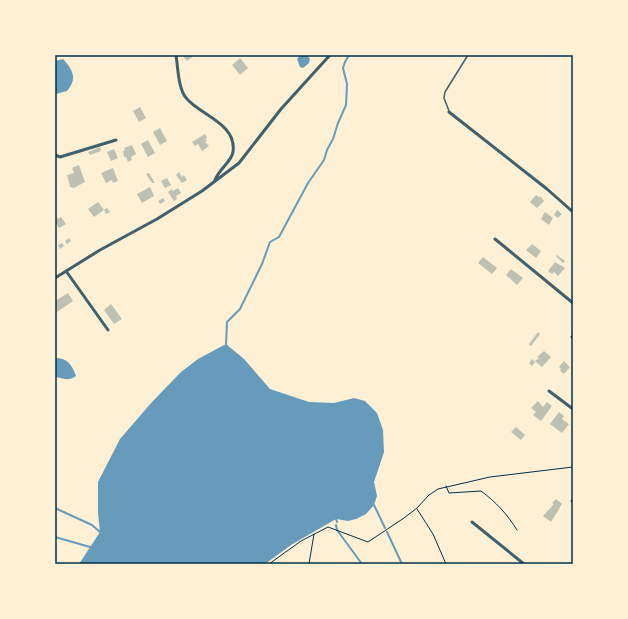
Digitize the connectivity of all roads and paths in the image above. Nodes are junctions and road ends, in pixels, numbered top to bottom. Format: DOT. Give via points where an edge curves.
graph roads {
  1 [pos="176,55"];
  2 [pos="330,55"];
  3 [pos="468,55"];
  4 [pos="449,112"];
  5 [pos="116,140"];
  6 [pos="55,155"];
  7 [pos="215,180"];
  8 [pos="573,212"];
  9 [pos="495,239"];
  10 [pos="66,271"];
  11 [pos="55,278"];
  12 [pos="573,303"];
  13 [pos="108,330"];
  14 [pos="549,390"];
  15 [pos="573,409"];
  16 [pos="573,467"];
  17 [pos="446,486"];
  18 [pos="417,508"];
  19 [pos="472,522"];
  20 [pos="518,530"];
  21 [pos="314,534"];
  22 [pos="269,564"];
  23 [pos="309,564"];
  24 [pos="446,564"];
  25 [pos="524,564"];
  1 -- 7 [label="street" via="186,99 221,124 228,131 234,145 233,154 217,173"];
  2 -- 7 [label="street" via="281,109 239,163"];
  3 -- 4 [label="lane" via="445,92 444,98"];
  4 -- 8 [label="street"];
  5 -- 6 [label="street" via="60,157"];
  7 -- 10 [label="street" via="157,219"];
  9 -- 12 [label="street"];
  10 -- 11 [label="street"];
  10 -- 13 [label="street"];
  14 -- 15 [label="street"];
  16 -- 17 [label="path" via="490,477"];
  17 -- 18 [label="path" via="433,491"];
  17 -- 20 [label="path" via="449,493 481,491 496,502"];
  18 -- 21 [label="path" via="368,542 328,527"];
  18 -- 24 [label="path" via="433,534"];
  19 -- 25 [label="street"];
  21 -- 22 [label="path"];
  21 -- 23 [label="path"];
}
